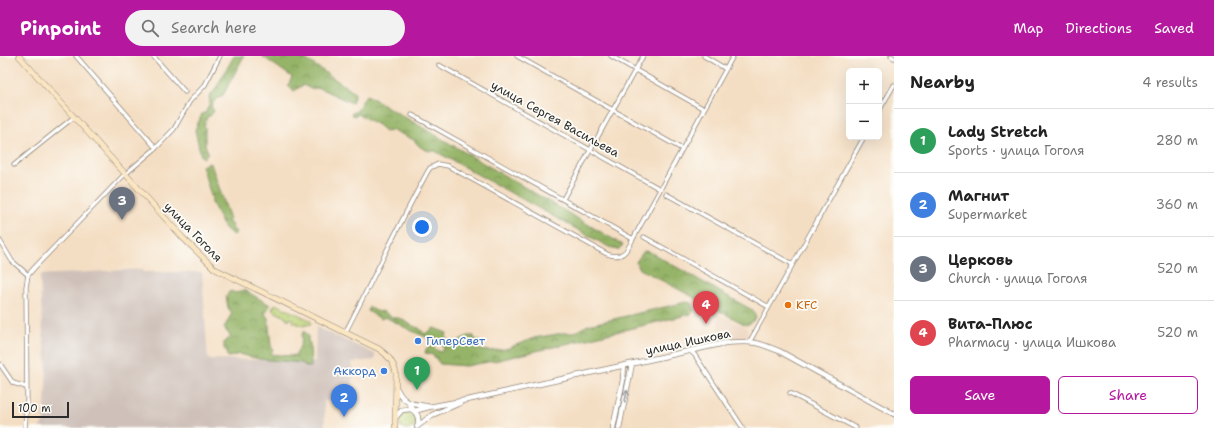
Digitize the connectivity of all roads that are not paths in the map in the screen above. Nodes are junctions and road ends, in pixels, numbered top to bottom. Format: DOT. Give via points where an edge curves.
graph roads {
  1 [pos="19,56"];
  2 [pos="76,56"];
  3 [pos="153,56"];
  4 [pos="220,56"];
  5 [pos="517,56"];
  6 [pos="610,56"];
  7 [pos="643,56"];
  8 [pos="704,56"];
  9 [pos="733,56"];
  10 [pos="891,56"];
  11 [pos="894,58"];
  12 [pos="439,65"];
  13 [pos="726,68"];
  14 [pos="635,70"];
  15 [pos="894,85"];
  16 [pos="185,92"];
  17 [pos="882,106"];
  18 [pos="704,109"];
  19 [pos="613,110"];
  20 [pos="412,115"];
  21 [pos="74,117"];
  22 [pos="862,140"];
  23 [pos="156,148"];
  24 [pos="682,149"];
  25 [pos="590,150"];
  26 [pos="14,165"];
  27 [pos="125,174"];
  28 [pos="660,189"];
  29 [pos="666,194"];
  30 [pos="563,199"];
  31 [pos="644,237"];
  32 [pos="633,239"];
  33 [pos="0,241"];
  34 [pos="792,264"];
  35 [pos="28,275"];
  36 [pos="769,307"];
  37 [pos="345,332"];
  38 [pos="750,341"];
  39 [pos="690,351"];
  40 [pos="0,364"];
  41 [pos="632,364"];
  42 [pos="624,365"];
  43 [pos="26,387"];
  44 [pos="397,389"];
  45 [pos="790,393"];
  46 [pos="472,399"];
  47 [pos="409,403"];
  48 [pos="428,407"];
  49 [pos="414,411"];
  50 [pos="894,414"];
  51 [pos="395,423"];
  52 [pos="417,427"];
  53 [pos="25,428"];
  54 [pos="398,428"];
  55 [pos="613,428"];
  56 [pos="619,428"];
  57 [pos="743,428"];
  58 [pos="856,428"];
  1 -- 21 [label="main road, улица Гоголя"];
  2 -- 23 [label="street"];
  3 -- 16 [label="street"];
  4 -- 23 [label="street" via="205,85 190,102 174,129"];
  5 -- 19 [label="street"];
  6 -- 14 [label="street"];
  7 -- 14 [label="street"];
  8 -- 13 [label="street"];
  9 -- 13 [label="street"];
  10 -- 11 [label="street"];
  12 -- 25 [label="street, улица Сергея Васильева"];
  13 -- 18 [label="street"];
  14 -- 18 [label="street"];
  14 -- 19 [label="street"];
  15 -- 17 [label="street"];
  18 -- 24 [label="street"];
  19 -- 24 [label="street"];
  19 -- 25 [label="street"];
  20 -- 30 [label="street"];
  21 -- 26 [label="street"];
  21 -- 27 [label="main road, улица Гоголя"];
  22 -- 34 [label="street"];
  23 -- 27 [label="street"];
  24 -- 28 [label="street"];
  25 -- 28 [label="street, улица Сергея Васильева"];
  25 -- 30 [label="street"];
  27 -- 35 [label="street"];
  27 -- 37 [label="main road, улица Гоголя" via="215,269"];
  28 -- 32 [label="street"];
  29 -- 34 [label="street"];
  30 -- 32 [label="street"];
  31 -- 36 [label="street"];
  32 -- 37 [label="street" via="625,253 613,256 448,166 438,164 428,171"];
  33 -- 35 [label="street" via="12,261"];
  34 -- 36 [label="street"];
  35 -- 43 [label="street"];
  36 -- 38 [label="street"];
  37 -- 44 [label="main road, улица Гоголя" via="379,349 389,357 396,369"];
  38 -- 39 [label="street, улица Ишкова" via="725,343"];
  38 -- 50 [label="street, улица Ишкова" via="778,351"];
  39 -- 41 [label="street, улица Ишкова"];
  39 -- 57 [label="street"];
  40 -- 43 [label="street" via="13,383"];
  41 -- 42 [label="street, улица Ишкова"];
  56 -- 41 [label="street, one-way"];
  42 -- 46 [label="street, улица Ишкова"];
  42 -- 55 [label="street"];
  43 -- 53 [label="street"];
  44 -- 47 [label="street"];
  44 -- 51 [label="main road, улица Гоголя"];
  45 -- 58 [label="street"];
  46 -- 48 [label="street, улица Ишкова"];
  46 -- 52 [label="street, улица Ишкова" via="439,412"];
  47 -- 48 [label="street"];
  47 -- 49 [label="street"];
  48 -- 49 [label="street, улица Ишкова"];
  49 -- 51 [label="street, улица Ишкова" via="402,410"];
  49 -- 52 [label="street" via="418,416"];
  51 -- 54 [label="street"];
}
